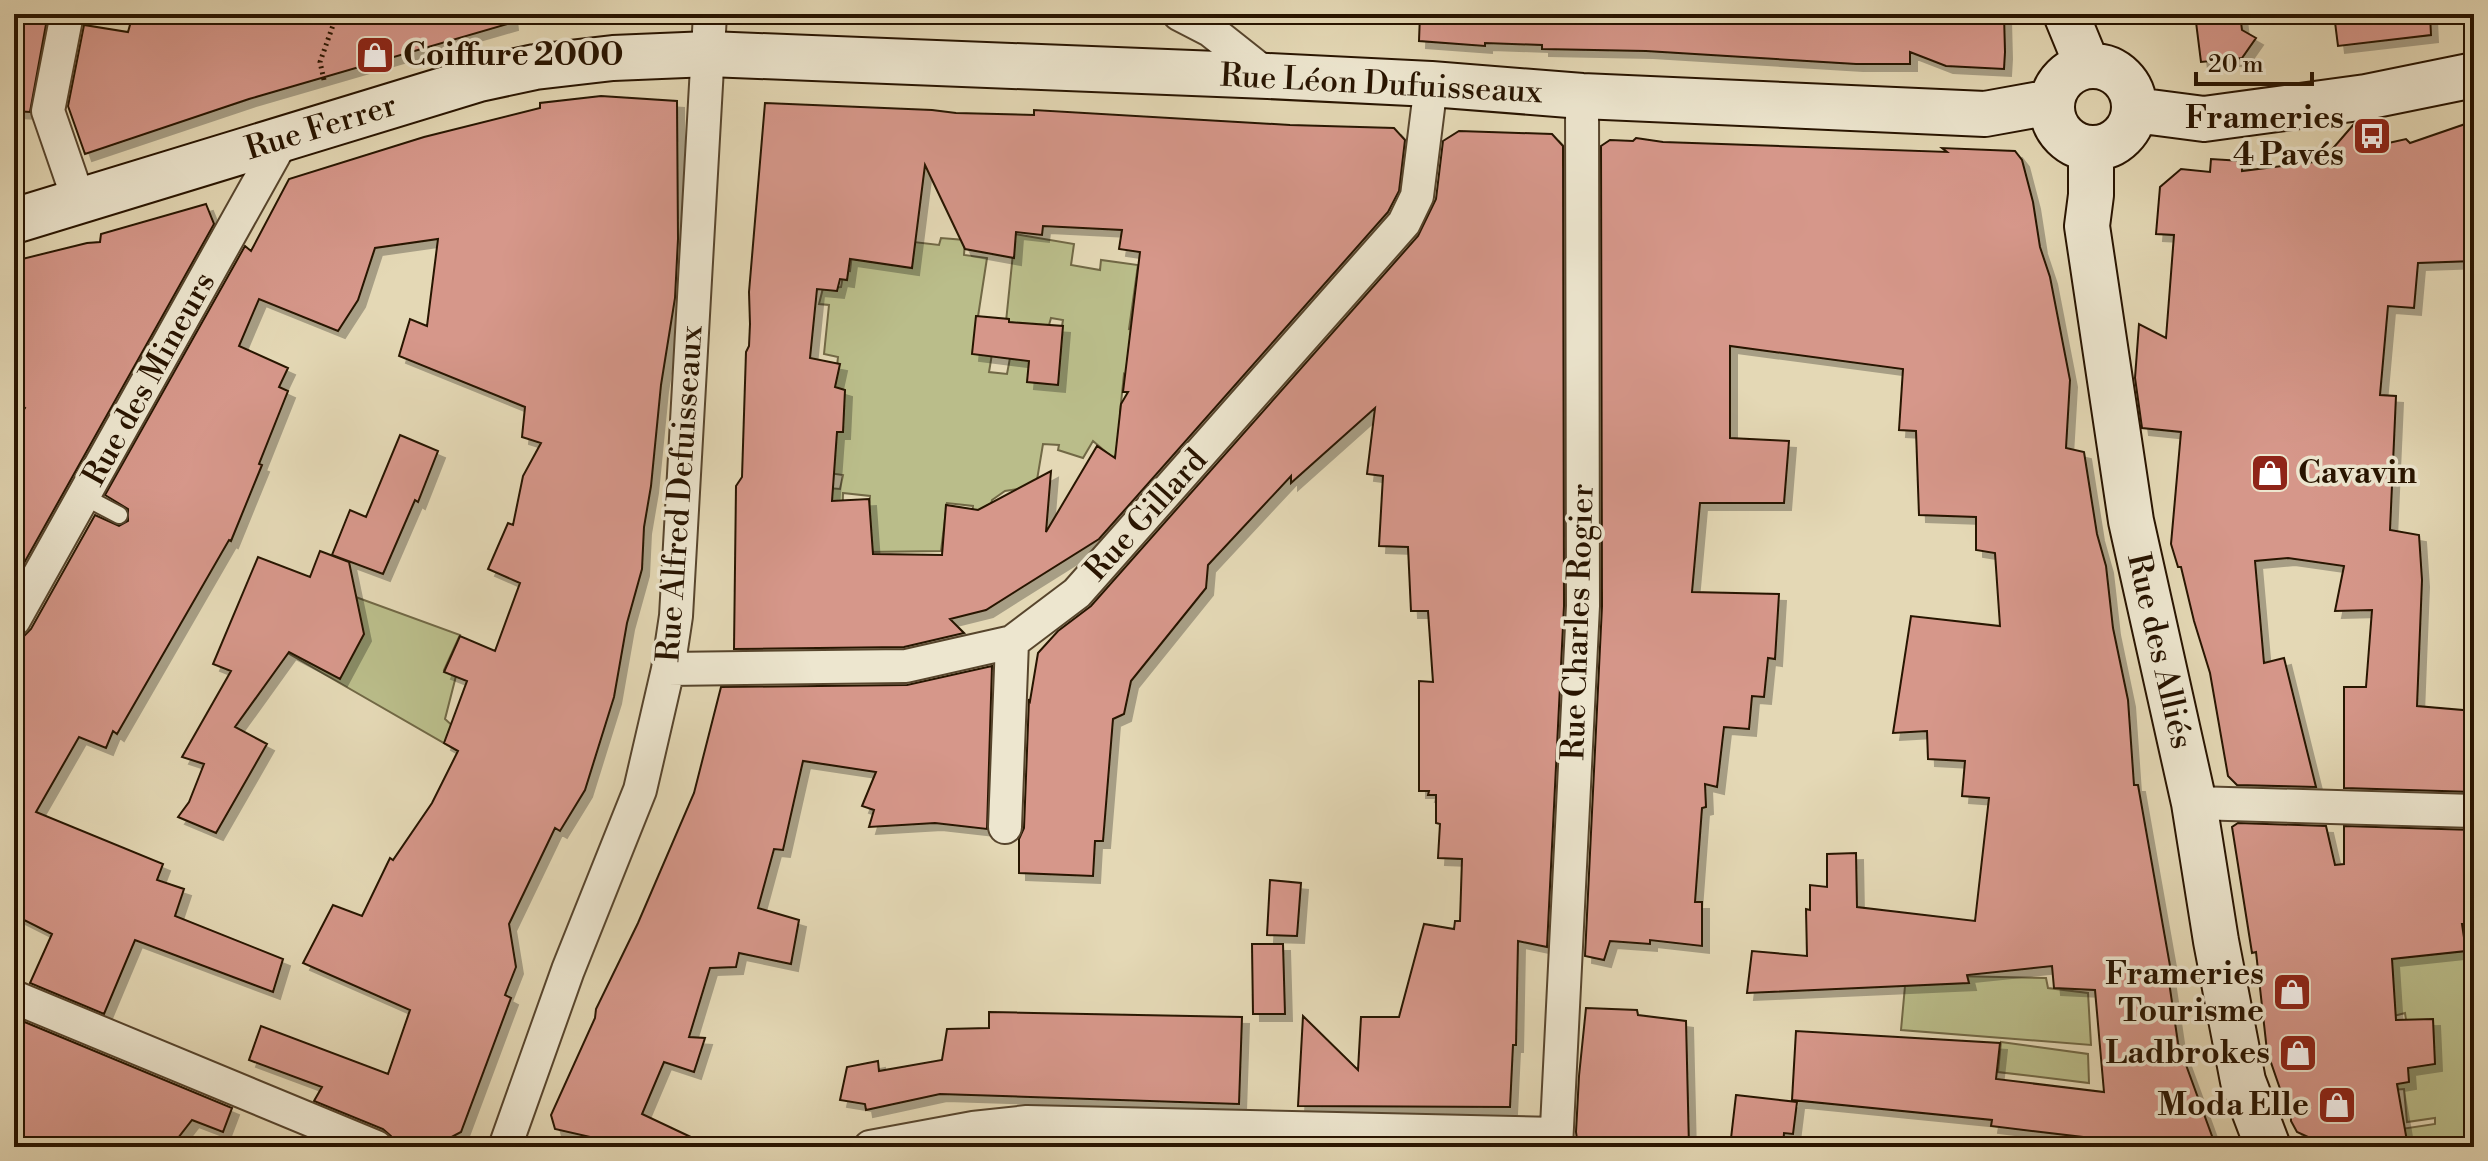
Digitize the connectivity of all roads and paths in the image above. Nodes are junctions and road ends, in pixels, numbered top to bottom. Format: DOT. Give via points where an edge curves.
graph roads {
  1 [pos="67,14"];
  2 [pos="337,14"];
  3 [pos="1179,14"];
  4 [pos="2066,14"];
  5 [pos="710,34"];
  6 [pos="2087,65"];
  7 [pos="2474,75"];
  8 [pos="1268,76"];
  9 [pos="324,80"];
  10 [pos="1431,84"];
  11 [pos="1582,96"];
  12 [pos="2052,102"];
  13 [pos="2135,110"];
  14 [pos="283,139"];
  15 [pos="2091,149"];
  16 [pos="79,201"];
  17 [pos="14,221"];
  18 [pos="83,496"];
  19 [pos="119,515"];
  20 [pos="14,620"];
  21 [pos="1012,642"];
  22 [pos="668,669"];
  23 [pos="2194,803"];
  24 [pos="2474,811"];
  25 [pos="1005,827"];
  26 [pos="14,997"];
  27 [pos="1556,1141"];
  28 [pos="376,1147"];
  29 [pos="505,1147"];
  30 [pos="870,1147"];
  31 [pos="2268,1147"];
  1 -- 16 [label="street" via="48,111"];
  2 -- 9 [label="path" via="320,62"];
  3 -- 8 [label="street" via="1210,30"];
  4 -- 6 [label="main road"];
  5 -- 8 [label="main road, Rue Léon Dufuisseaux"];
  5 -- 14 [label="main road, Rue Ferrer" via="613,58 479,79"];
  5 -- 22 [label="street, Rue Alfred Defuisseaux" via="676,616"];
  6 -- 12 [label="main road" via="2062,80"];
  6 -- 13 [label="main road" via="2111,68 2122,76"];
  7 -- 13 [label="main road" via="2366,97 2204,119"];
  8 -- 10 [label="main road, Rue Léon Dufuisseaux"];
  10 -- 11 [label="main road, Rue Léon Dufuisseaux"];
  10 -- 21 [label="street, Rue Gillard" via="1417,196 1404,223 1077,593"];
  11 -- 12 [label="main road, Rue Léon Dufuisseaux" via="1985,114"];
  11 -- 27 [label="street, Rue Charles Rogier" via="1583,606"];
  12 -- 15 [label="main road" via="2059,130 2068,140"];
  13 -- 15 [label="main road" via="2116,142"];
  14 -- 16 [label="main road, Rue Ferrer"];
  14 -- 18 [label="street, Rue des Mineurs"];
  15 -- 23 [label="main road, Rue des Alliés" via="2087,226 2131,521"];
  16 -- 17 [label="main road, Rue Ferrer"];
  18 -- 19 [label="lane"];
  18 -- 20 [label="street, Rue des Mineurs"];
  21 -- 22 [label="street, Rue Gillard" via="906,666"];
  21 -- 25 [label="street"];
  22 -- 29 [label="street, Rue Alfred Defuisseaux" via="640,790"];
  23 -- 24 [label="street"];
  23 -- 31 [label="main road, Rue des Alliés" via="2243,1081"];
  26 -- 28 [label="street"];
  27 -- 30 [label="street" via="1027,1122"];
}
